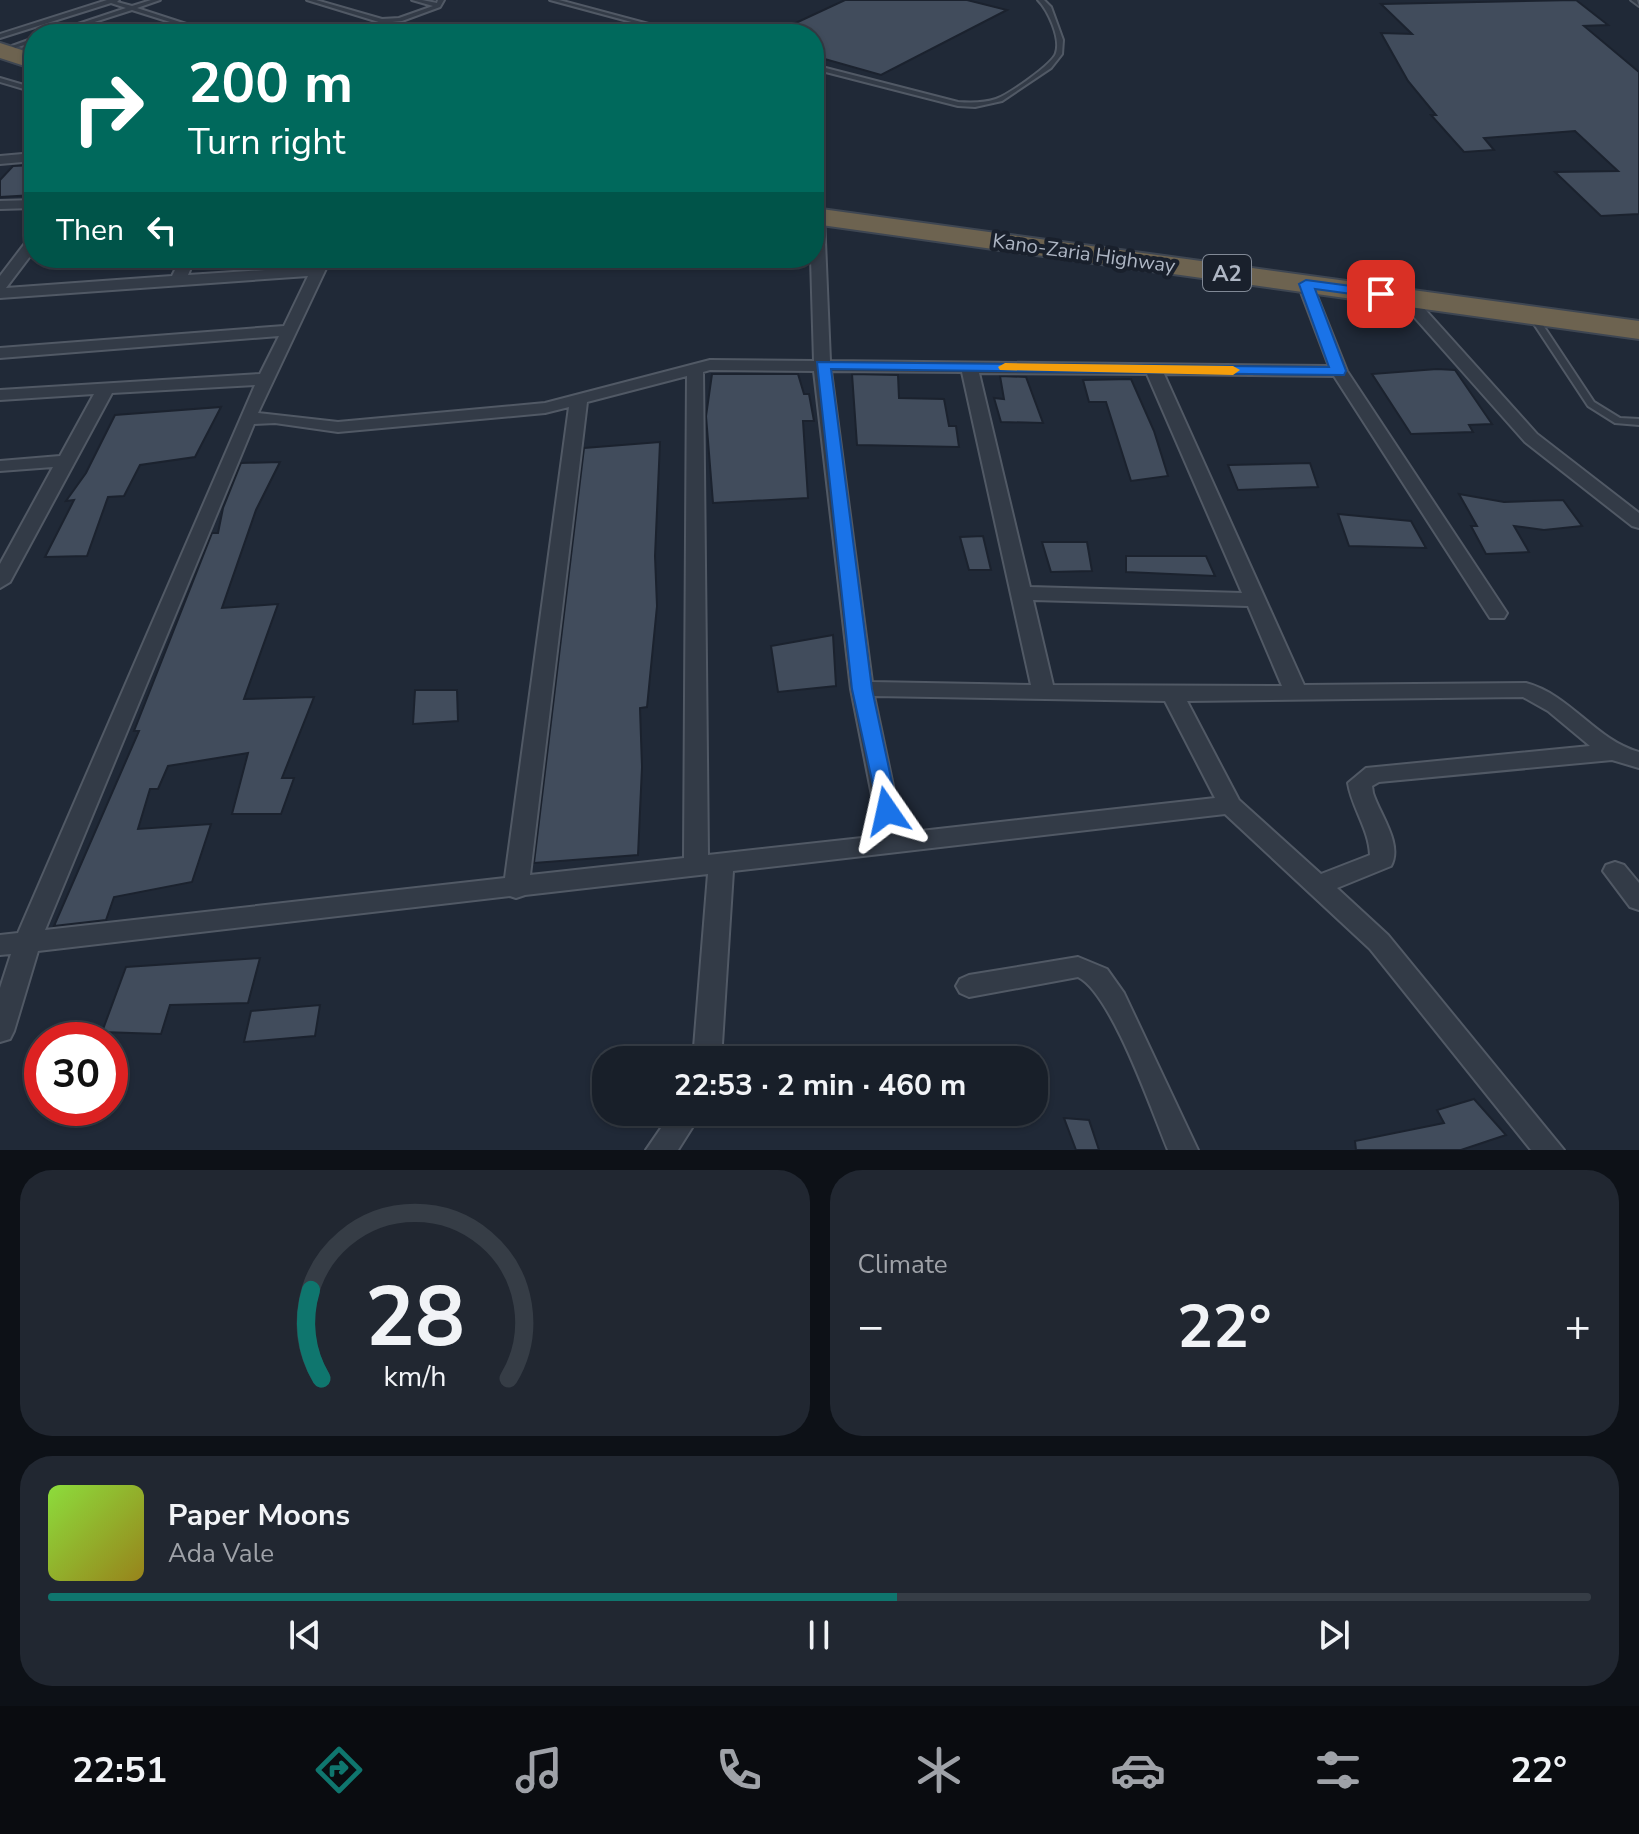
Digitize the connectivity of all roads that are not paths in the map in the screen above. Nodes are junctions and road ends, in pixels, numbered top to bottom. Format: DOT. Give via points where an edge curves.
graph roads {
  1 [pos="112,0"];
  2 [pos="157,0"];
  3 [pos="310,0"];
  4 [pos="415,0"];
  5 [pos="553,0"];
  6 [pos="1041,0"];
  7 [pos="439,3"];
  8 [pos="133,8"];
  9 [pos="59,24"];
  10 [pos="83,24"];
  11 [pos="183,24"];
  12 [pos="645,24"];
  13 [pos="824,70"];
  14 [pos="0,80"];
  15 [pos="24,87"];
  16 [pos="24,158"];
  17 [pos="0,160"];
  18 [pos="24,204"];
  19 [pos="0,205"];
  20 [pos="824,214"];
  21 [pos="824,214"];
  22 [pos="24,254"];
  23 [pos="183,268"];
  24 [pos="295,268"];
  25 [pos="319,268"];
  26 [pos="818,268"];
  27 [pos="177,282"];
  28 [pos="1306,284"];
  29 [pos="0,286"];
  30 [pos="0,293"];
  31 [pos="1406,298"];
  32 [pos="1532,315"];
  33 [pos="1639,315"];
  34 [pos="291,330"];
  35 [pos="1639,330"];
  36 [pos="0,353"];
  37 [pos="822,365"];
  38 [pos="969,366"];
  39 [pos="695,368"];
  40 [pos="1153,369"];
  41 [pos="1339,371"];
  42 [pos="264,379"];
  43 [pos="106,388"];
  44 [pos="0,395"];
  45 [pos="578,402"];
  46 [pos="247,419"];
  47 [pos="1639,422"];
  48 [pos="66,461"];
  49 [pos="0,466"];
  50 [pos="1639,522"];
  51 [pos="0,582"];
  52 [pos="1021,593"];
  53 [pos="1255,600"];
  54 [pos="1497,613"];
  55 [pos="862,689"];
  56 [pos="1044,692"];
  57 [pos="1296,692"];
  58 [pos="1172,694"];
  59 [pos="1611,752"];
  60 [pos="1639,760"];
  61 [pos="1230,805"];
  62 [pos="893,842"];
  63 [pos="709,866"];
  64 [pos="1615,871"];
  65 [pos="1319,885"];
  66 [pos="516,889"];
  67 [pos="1639,900"];
  68 [pos="28,940"];
  69 [pos="0,945"];
  70 [pos="969,986"];
  71 [pos="0,1031"];
  72 [pos="707,1046"];
  73 [pos="678,1126"];
  74 [pos="661,1150"];
  75 [pos="1183,1150"];
  76 [pos="1549,1150"];
  1 -- 8 [label="lane"];
  1 -- 9 [label="lane"];
  2 -- 8 [label="lane"];
  3 -- 7 [label="lane" via="382,21 400,20"];
  4 -- 7 [label="lane"];
  5 -- 12 [label="lane"];
  6 -- 13 [label="lane" via="1060,40 1059,54 1049,67 1000,100 950,103"];
  8 -- 10 [label="lane"];
  8 -- 11 [label="lane"];
  14 -- 15 [label="lane"];
  16 -- 17 [label="street"];
  18 -- 19 [label="street"];
  20 -- 28 [label="highway, Kano-Zaria Highway / A2"];
  21 -- 33 [label="highway, Kano-Zaria Highway / A2"];
  22 -- 29 [label="street"];
  23 -- 27 [label="street"];
  24 -- 27 [label="street"];
  25 -- 34 [label="street"];
  26 -- 37 [label="street"];
  27 -- 30 [label="street"];
  28 -- 31 [label="highway, Kano-Zaria Highway / A2"];
  28 -- 41 [label="street"];
  31 -- 32 [label="highway, Kano-Zaria Highway / A2"];
  31 -- 50 [label="street" via="1522,429"];
  32 -- 35 [label="highway, Kano-Zaria Highway / A2"];
  32 -- 47 [label="lane" via="1591,404 1618,421"];
  34 -- 36 [label="street"];
  34 -- 42 [label="street"];
  37 -- 38 [label="street"];
  37 -- 39 [label="street"];
  37 -- 55 [label="street"];
  38 -- 40 [label="street"];
  38 -- 52 [label="street"];
  39 -- 45 [label="street"];
  39 -- 63 [label="street"];
  40 -- 41 [label="street"];
  40 -- 53 [label="street"];
  41 -- 54 [label="street"];
  42 -- 43 [label="street"];
  42 -- 46 [label="street"];
  43 -- 44 [label="street"];
  43 -- 48 [label="street"];
  45 -- 46 [label="street" via="338,427"];
  45 -- 66 [label="street"];
  46 -- 68 [label="street"];
  48 -- 49 [label="street"];
  48 -- 51 [label="street"];
  52 -- 53 [label="street"];
  52 -- 56 [label="street"];
  53 -- 57 [label="street"];
  55 -- 56 [label="street"];
  55 -- 62 [label="street"];
  56 -- 58 [label="street"];
  57 -- 58 [label="street"];
  57 -- 59 [label="street" via="1526,690 1563,711"];
  58 -- 61 [label="street"];
  59 -- 60 [label="street"];
  59 -- 65 [label="street" via="1374,774 1360,783 1361,798 1380,834 1382,860"];
  61 -- 62 [label="street"];
  61 -- 65 [label="street"];
  62 -- 63 [label="street"];
  63 -- 66 [label="street"];
  63 -- 72 [label="street"];
  64 -- 67 [label="street"];
  65 -- 76 [label="street" via="1379,942"];
  66 -- 68 [label="street"];
  68 -- 69 [label="street"];
  68 -- 71 [label="street"];
  70 -- 75 [label="street" via="1078,967 1091,971 1121,1016"];
  73 -- 74 [label="street"];
}
